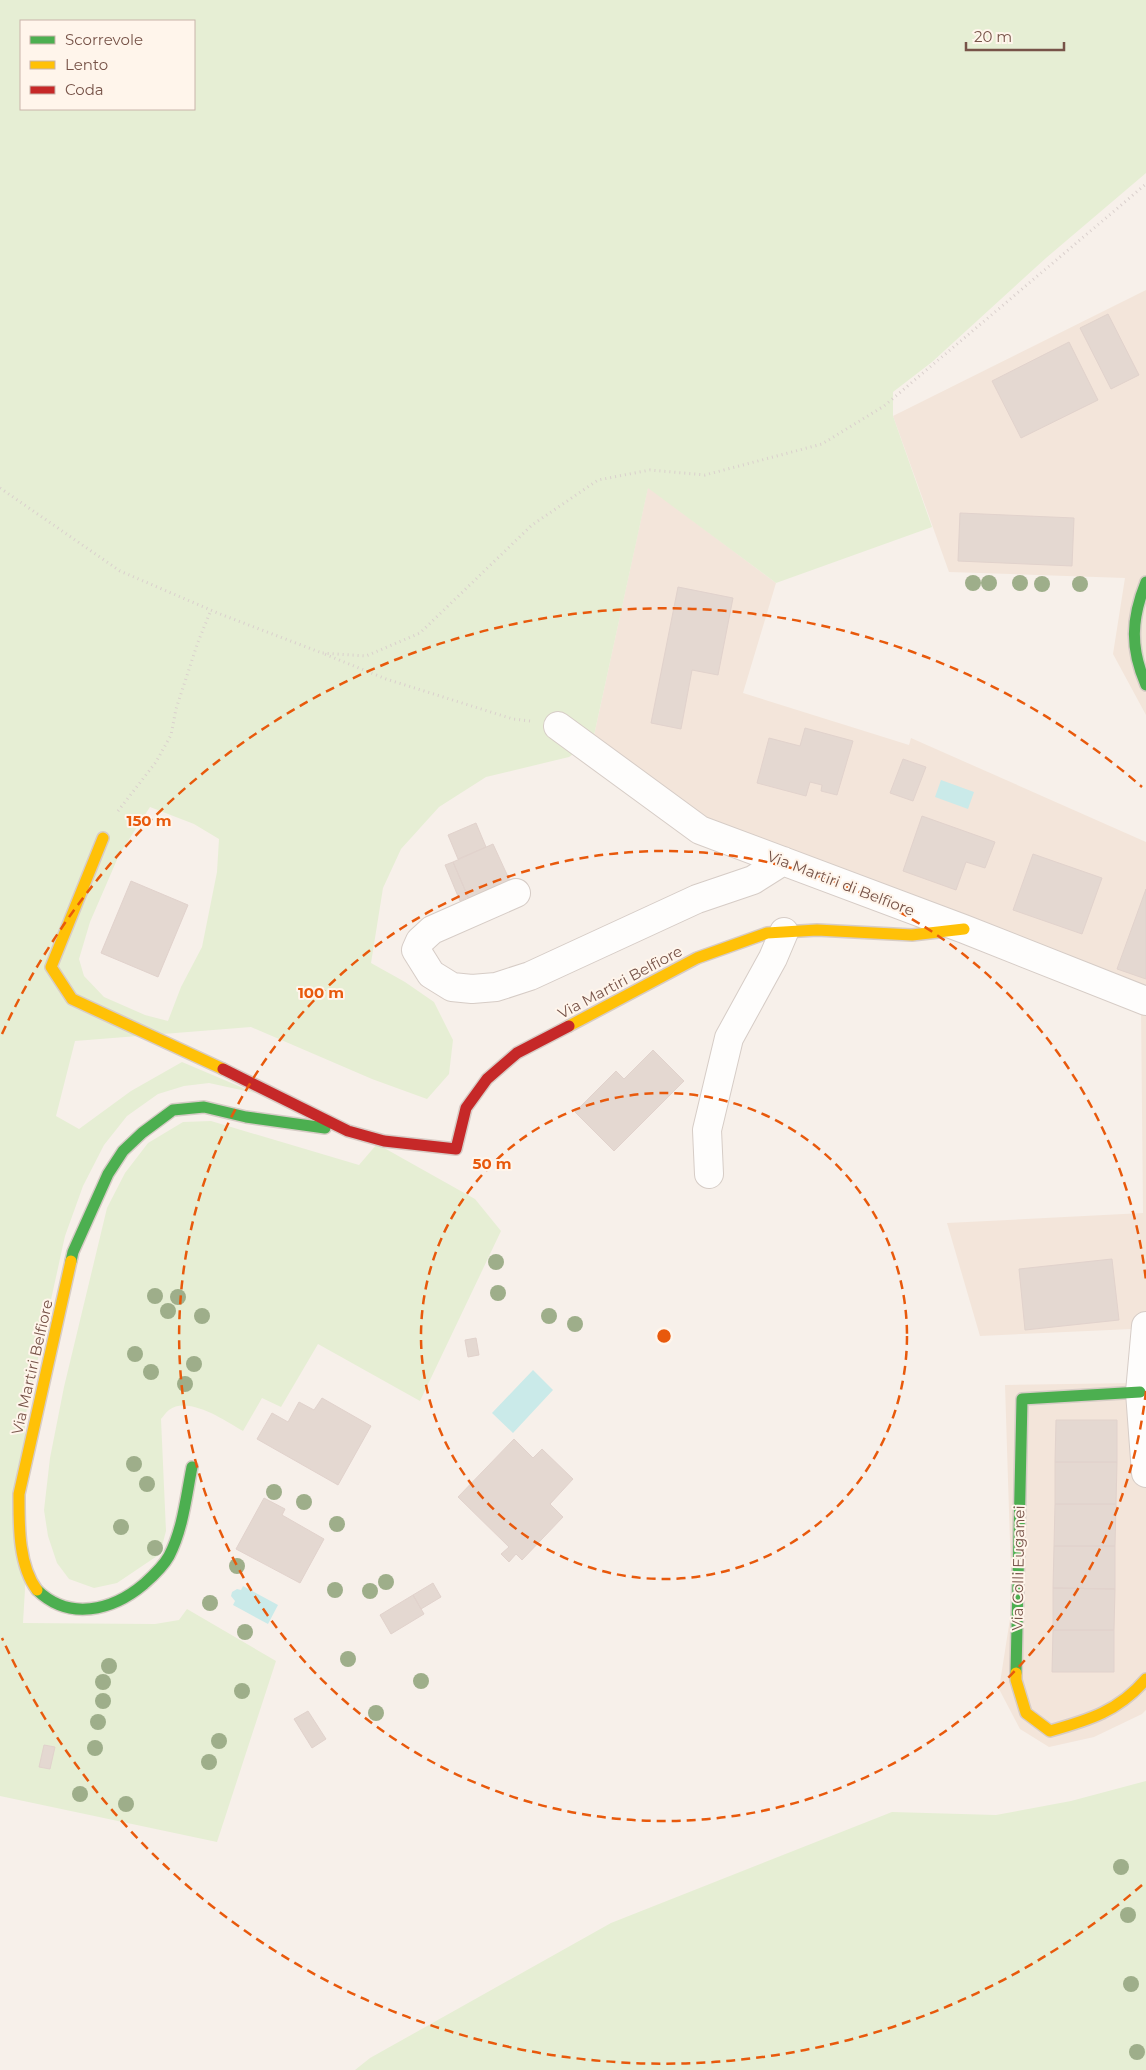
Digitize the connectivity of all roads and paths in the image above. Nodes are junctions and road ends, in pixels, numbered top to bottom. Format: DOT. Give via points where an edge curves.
graph roads {
  1 [pos="1146,184"];
  2 [pos="0,488"];
  3 [pos="1146,582"];
  4 [pos="211,610"];
  5 [pos="322,653"];
  6 [pos="1146,685"];
  7 [pos="558,726"];
  8 [pos="103,838"];
  9 [pos="783,861"];
  10 [pos="516,893"];
  11 [pos="964,929"];
  12 [pos="784,932"];
  13 [pos="1146,1001"];
  14 [pos="348,1132"];
  15 [pos="709,1174"];
  16 [pos="1146,1326"];
  17 [pos="1140,1392"];
  18 [pos="192,1467"];
  19 [pos="1146,1473"];
  20 [pos="1146,1679"];
  1 -- 5 [label="path" via="884,406 822,444 705,475 650,470 598,480 532,525 420,633 366,656"];
  2 -- 4 [label="path" via="120,571"];
  3 -- 6 [label="street" via="1139,598 1134,630 1136,661"];
  4 -- 5 [label="path"];
  4 -- 8 [label="path" via="179,701 171,735 156,762 120,807"];
  5 -- 7 [label="path" via="448,699 513,719"];
  7 -- 9 [label="street, Via Martiri di Belfiore" via="700,830"];
  8 -- 14 [label="street, Via Martiri Belfiore" via="51,967 72,1000 237,1076"];
  9 -- 10 [label="street" via="753,880 697,899 530,976 496,987 452,987 431,974 416,950 420,941 432,930"];
  9 -- 11 [label="street, Via Martiri di Belfiore"];
  11 -- 12 [label="street, Via Martiri Belfiore" via="912,935 817,930"];
  11 -- 13 [label="street, Via Martiri di Belfiore"];
  12 -- 14 [label="street, Via Martiri Belfiore" via="767,933 697,958 517,1053 487,1079 466,1108 456,1149 384,1141"];
  12 -- 15 [label="street" via="729,1038 707,1130"];
  14 -- 18 [label="street, Via Martiri Belfiore" via="246,1117 204,1107 172,1110 123,1151 108,1174 73,1252 19,1494 19,1530 28,1579 36,1590 65,1609 84,1609 105,1607 122,1600 147,1581 167,1559 180,1527"];
  16 -- 17 [label="street"];
  17 -- 19 [label="street"];
  17 -- 20 [label="street, Via Colli Euganei" via="1022,1399 1016,1680 1026,1713 1050,1731 1098,1718 1136,1693"];
}
